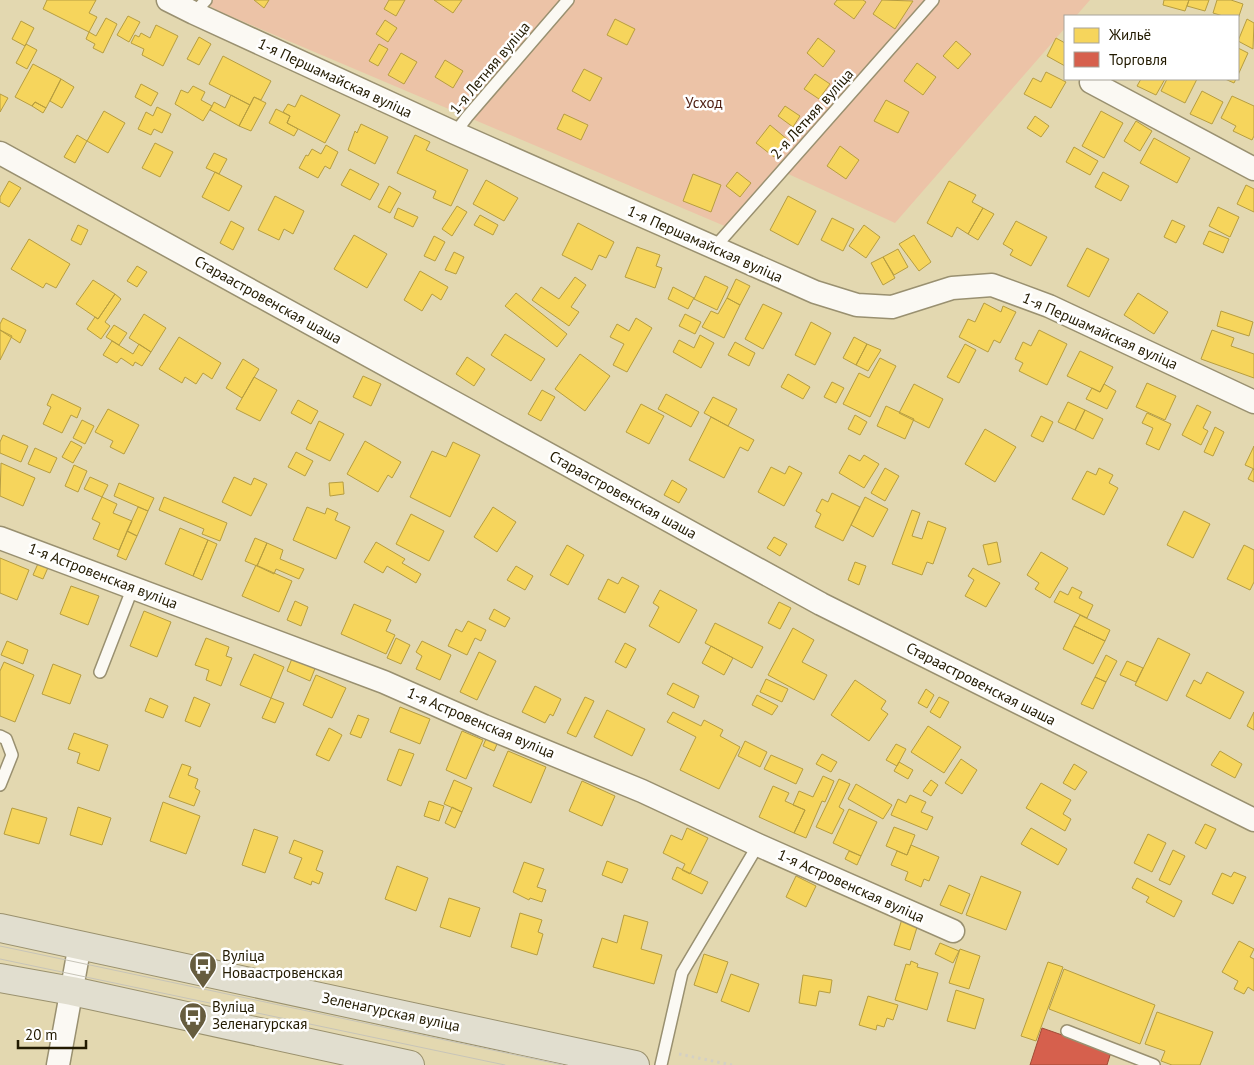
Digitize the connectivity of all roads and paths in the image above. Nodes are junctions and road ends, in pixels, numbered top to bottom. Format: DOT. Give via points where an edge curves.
graph roads {
  1 [pos="168,0"];
  2 [pos="568,0"];
  3 [pos="933,0"];
  4 [pos="200,7"];
  5 [pos="1091,82"];
  6 [pos="455,133"];
  7 [pos="0,153"];
  8 [pos="1254,169"];
  9 [pos="714,248"];
  10 [pos="1254,402"];
  11 [pos="0,538"];
  12 [pos="133,587"];
  13 [pos="100,672"];
  14 [pos="0,736"];
  15 [pos="0,785"];
  16 [pos="1254,820"];
  17 [pos="758,845"];
  18 [pos="0,928"];
  19 [pos="953,931"];
  20 [pos="80,944"];
  21 [pos="0,978"];
  22 [pos="72,991"];
  23 [pos="1067,1030"];
  24 [pos="58,1065"];
  25 [pos="410,1065"];
  26 [pos="635,1065"];
  27 [pos="661,1065"];
  28 [pos="1154,1065"];
  1 -- 4 [label="street, 1-я Першамайская вуліца"];
  2 -- 6 [label="lane, 1-я Летняя вуліца"];
  3 -- 9 [label="lane, 2-я Летняя вуліца"];
  4 -- 6 [label="street, 1-я Першамайская вуліца"];
  5 -- 8 [label="street"];
  6 -- 9 [label="street, 1-я Першамайская вуліца"];
  7 -- 16 [label="street, Стараастровенская шаша" via="821,604"];
  9 -- 10 [label="street, 1-я Першамайская вуліца" via="815,292 857,305 892,307 952,288 992,285 1049,306"];
  11 -- 12 [label="street, 1-я Астровенская вуліца"];
  12 -- 13 [label="lane"];
  12 -- 17 [label="street, 1-я Астровенская вуліца" via="384,682 642,791"];
  14 -- 15 [label="lane" via="6,739 12,755"];
  17 -- 19 [label="street, 1-я Астровенская вуліца"];
  17 -- 27 [label="lane" via="682,973"];
  18 -- 20 [label="main road, Зеленагурская вуліца"];
  20 -- 22 [label="street"];
  20 -- 26 [label="main road, Зеленагурская вуліца"];
  21 -- 22 [label="main road"];
  22 -- 24 [label="street"];
  22 -- 25 [label="main road"];
  23 -- 28 [label="lane"];
}
